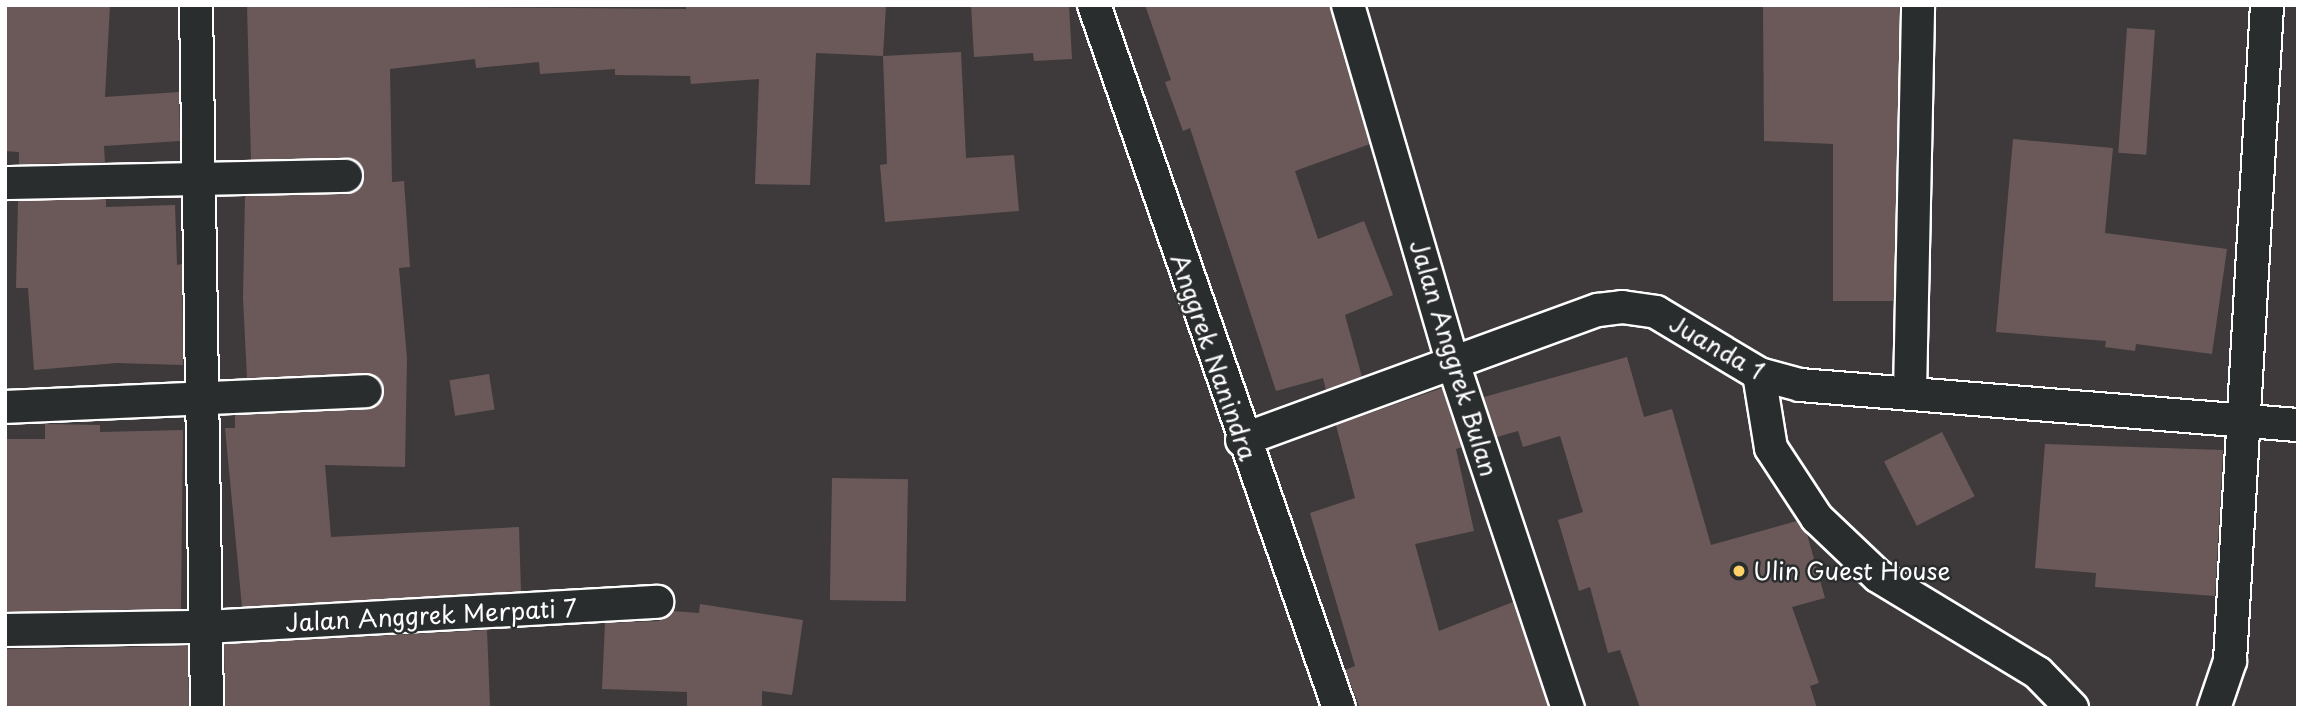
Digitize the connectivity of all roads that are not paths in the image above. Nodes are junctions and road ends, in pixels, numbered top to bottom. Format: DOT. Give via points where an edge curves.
graph roads {
  1 [pos="196,5"];
  2 [pos="1094,5"];
  3 [pos="1348,5"];
  4 [pos="1918,5"];
  5 [pos="2267,5"];
  6 [pos="346,176"];
  7 [pos="198,178"];
  8 [pos="5,183"];
  9 [pos="1453,363"];
  10 [pos="1759,374"];
  11 [pos="366,391"];
  12 [pos="1910,393"];
  13 [pos="202,401"];
  14 [pos="5,407"];
  15 [pos="2243,421"];
  16 [pos="2298,425"];
  17 [pos="1242,440"];
  18 [pos="657,602"];
  19 [pos="206,627"];
  20 [pos="5,630"];
  21 [pos="207,708"];
  22 [pos="1339,708"];
  23 [pos="1568,708"];
  24 [pos="2072,708"];
  25 [pos="2214,708"];
  1 -- 7 [label="street"];
  2 -- 17 [label="street, Anggrek Nanindra"];
  3 -- 9 [label="street, Jalan Anggrek Bulan"];
  4 -- 12 [label="street"];
  5 -- 15 [label="street"];
  6 -- 7 [label="street"];
  7 -- 8 [label="street"];
  7 -- 13 [label="street"];
  9 -- 10 [label="street, Juanda 1" via="1598,310 1637,307 1656,312"];
  9 -- 17 [label="street, Juanda 1"];
  9 -- 23 [label="street, Jalan Anggrek Bulan"];
  10 -- 12 [label="street, Juanda 1" via="1800,384"];
  10 -- 24 [label="street" via="1771,449 1817,518 1878,576 2038,673"];
  11 -- 13 [label="street"];
  12 -- 15 [label="street, Juanda 1"];
  13 -- 14 [label="street"];
  13 -- 19 [label="street"];
  15 -- 16 [label="street, Juanda 1"];
  15 -- 25 [label="street" via="2230,661"];
  17 -- 22 [label="street, Anggrek Nanindra"];
  18 -- 19 [label="street, Jalan Anggrek Merpati 7"];
  19 -- 20 [label="street, Jalan Anggrek Merpati 7"];
  19 -- 21 [label="street"];
}
